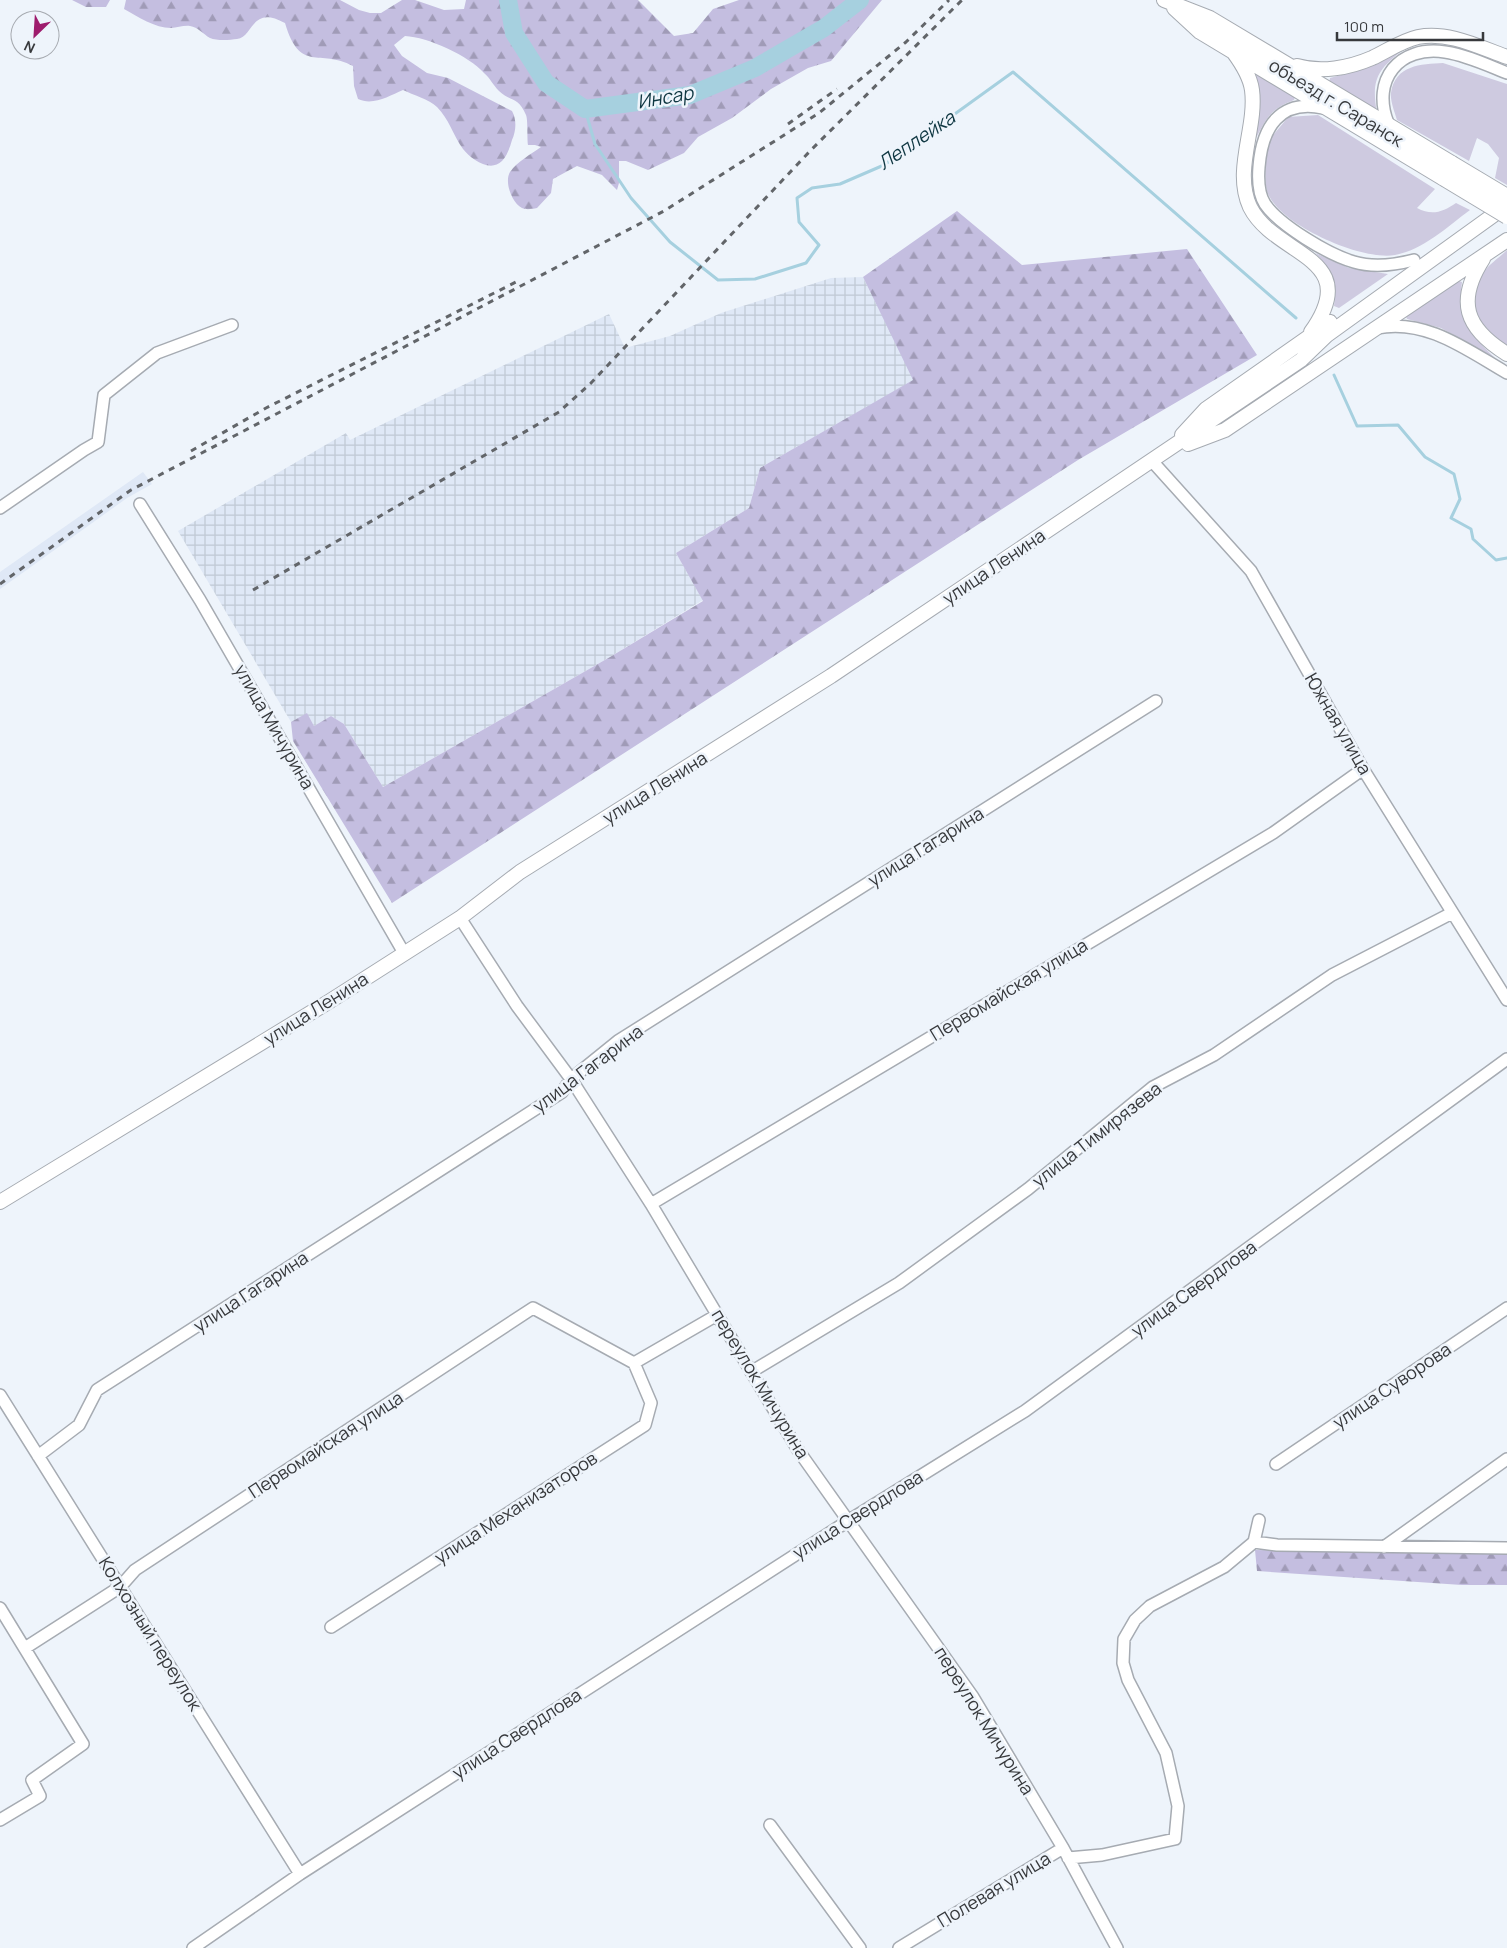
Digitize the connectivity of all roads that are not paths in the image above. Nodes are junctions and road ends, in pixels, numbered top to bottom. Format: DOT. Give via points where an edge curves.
graph roads {
  1 [pos="1166,1"];
  2 [pos="1234,53"];
  3 [pos="1507,57"];
  4 [pos="1286,63"];
  5 [pos="1507,73"];
  6 [pos="1328,109"];
  7 [pos="1388,123"];
  8 [pos="1448,171"];
  9 [pos="1507,196"];
  10 [pos="1507,206"];
  11 [pos="1507,217"];
  12 [pos="1507,230"];
  13 [pos="1507,240"];
  14 [pos="1486,254"];
  15 [pos="1414,260"];
  16 [pos="232,325"];
  17 [pos="1373,329"];
  18 [pos="1306,340"];
  19 [pos="1507,354"];
  20 [pos="1301,360"];
  21 [pos="1507,373"];
  22 [pos="1167,452"];
  23 [pos="1152,462"];
  24 [pos="140,504"];
  25 [pos="0,508"];
  26 [pos="1156,701"];
  27 [pos="1363,770"];
  28 [pos="1452,913"];
  29 [pos="460,918"];
  30 [pos="404,953"];
  31 [pos="1507,1000"];
  32 [pos="1507,1059"];
  33 [pos="571,1079"];
  34 [pos="0,1202"];
  35 [pos="650,1204"];
  36 [pos="1507,1308"];
  37 [pos="718,1315"];
  38 [pos="634,1364"];
  39 [pos="751,1372"];
  40 [pos="0,1395"];
  41 [pos="38,1456"];
  42 [pos="1507,1459"];
  43 [pos="1276,1464"];
  44 [pos="1259,1520"];
  45 [pos="848,1521"];
  46 [pos="1254,1542"];
  47 [pos="1384,1547"];
  48 [pos="1507,1548"];
  49 [pos="120,1587"];
  50 [pos="0,1608"];
  51 [pos="331,1626"];
  52 [pos="25,1648"];
  53 [pos="0,1820"];
  54 [pos="770,1824"];
  55 [pos="1065,1853"];
  56 [pos="300,1874"];
  57 [pos="193,1948"];
  58 [pos="860,1948"];
  59 [pos="899,1948"];
  60 [pos="1116,1948"];
  1 -- 2 [label="main road" via="1200,32"];
  1 -- 4 [label="main road" via="1210,18"];
  1 -- 8 [label="street, объезд г. Саранск"];
  2 -- 6 [label="main road"];
  2 -- 18 [label="main road" via="1243,65 1252,89 1245,194 1262,224 1318,265 1327,286 1324,312"];
  3 -- 4 [label="main road" via="1463,41 1428,36 1406,41 1372,58 1340,68 1303,68"];
  4 -- 7 [label="main road"];
  5 -- 7 [label="street" via="1444,52 1420,53 1406,58 1387,75 1382,89 1381,100"];
  6 -- 8 [label="main road"];
  6 -- 15 [label="street" via="1311,105 1292,108 1279,115 1269,127 1263,141 1258,174 1264,203 1275,216 1301,234 1354,262 1396,265"];
  7 -- 8 [label="main road"];
  8 -- 9 [label="main road, bridge"];
  8 -- 10 [label="street, объезд г. Саранск, bridge"];
  8 -- 11 [label="main road, bridge"];
  9 -- 15 [label="main road"];
  10 -- 20 [label="main road" via="1328,335"];
  12 -- 20 [label="main road" via="1336,344"];
  13 -- 14 [label="main road"];
  14 -- 17 [label="main road"];
  14 -- 19 [label="main road" via="1468,288 1469,316 1490,344"];
  15 -- 18 [label="main road"];
  16 -- 25 [label="street" via="157,353 104,395 98,442"];
  17 -- 21 [label="street" via="1403,325 1433,332"];
  17 -- 22 [label="main road" via="1224,430"];
  18 -- 22 [label="main road" via="1206,409"];
  20 -- 22 [label="main road, улица Ленина"];
  22 -- 23 [label="main road, улица Ленина"];
  23 -- 27 [label="street, Южная улица" via="1250,571"];
  23 -- 29 [label="main road, улица Ленина" via="831,676 520,872"];
  24 -- 30 [label="street, улица Мичурина"];
  26 -- 33 [label="street, улица Гагарина" via="618,1041"];
  27 -- 28 [label="street, Южная улица"];
  27 -- 35 [label="street, Первомайская улица" via="1273,833"];
  28 -- 31 [label="street, Южная улица"];
  28 -- 39 [label="street, улица Тимирязева" via="1332,976 1214,1055 1153,1087 1028,1189 899,1283"];
  29 -- 30 [label="main road, улица Ленина"];
  29 -- 33 [label="street, переулок Мичурина" via="516,1006"];
  30 -- 34 [label="main road, улица Ленина"];
  32 -- 45 [label="street, улица Свердлова" via="1025,1411"];
  33 -- 35 [label="street, переулок Мичурина"];
  33 -- 41 [label="street, улица Гагарина" via="562,1092 97,1390 79,1425"];
  35 -- 37 [label="street, переулок Мичурина"];
  36 -- 43 [label="street, улица Суворова"];
  37 -- 38 [label="street"];
  37 -- 39 [label="street, переулок Мичурина"];
  38 -- 49 [label="street, Первомайская улица" via="533,1308 135,1570"];
  38 -- 51 [label="street, улица Механизаторов" via="651,1403 645,1425"];
  39 -- 45 [label="street, переулок Мичурина" via="798,1450"];
  40 -- 41 [label="street, Колхозный переулок"];
  41 -- 49 [label="street, Колхозный переулок"];
  42 -- 47 [label="street"];
  44 -- 46 [label="street"];
  45 -- 55 [label="street, переулок Мичурина" via="973,1697"];
  45 -- 56 [label="street, улица Свердлова"];
  46 -- 47 [label="street"];
  46 -- 55 [label="street" via="1224,1567 1150,1606 1135,1620 1124,1639 1123,1663 1128,1680 1166,1753 1178,1806 1175,1839 1102,1855"];
  47 -- 48 [label="street"];
  49 -- 52 [label="street, Первомайская улица"];
  49 -- 56 [label="street, Колхозный переулок"];
  50 -- 52 [label="street"];
  52 -- 53 [label="street" via="83,1744 32,1780 40,1796"];
  54 -- 58 [label="street"];
  55 -- 59 [label="street, Полевая улица"];
  55 -- 60 [label="street"];
  56 -- 57 [label="street, улица Свердлова"];
}
